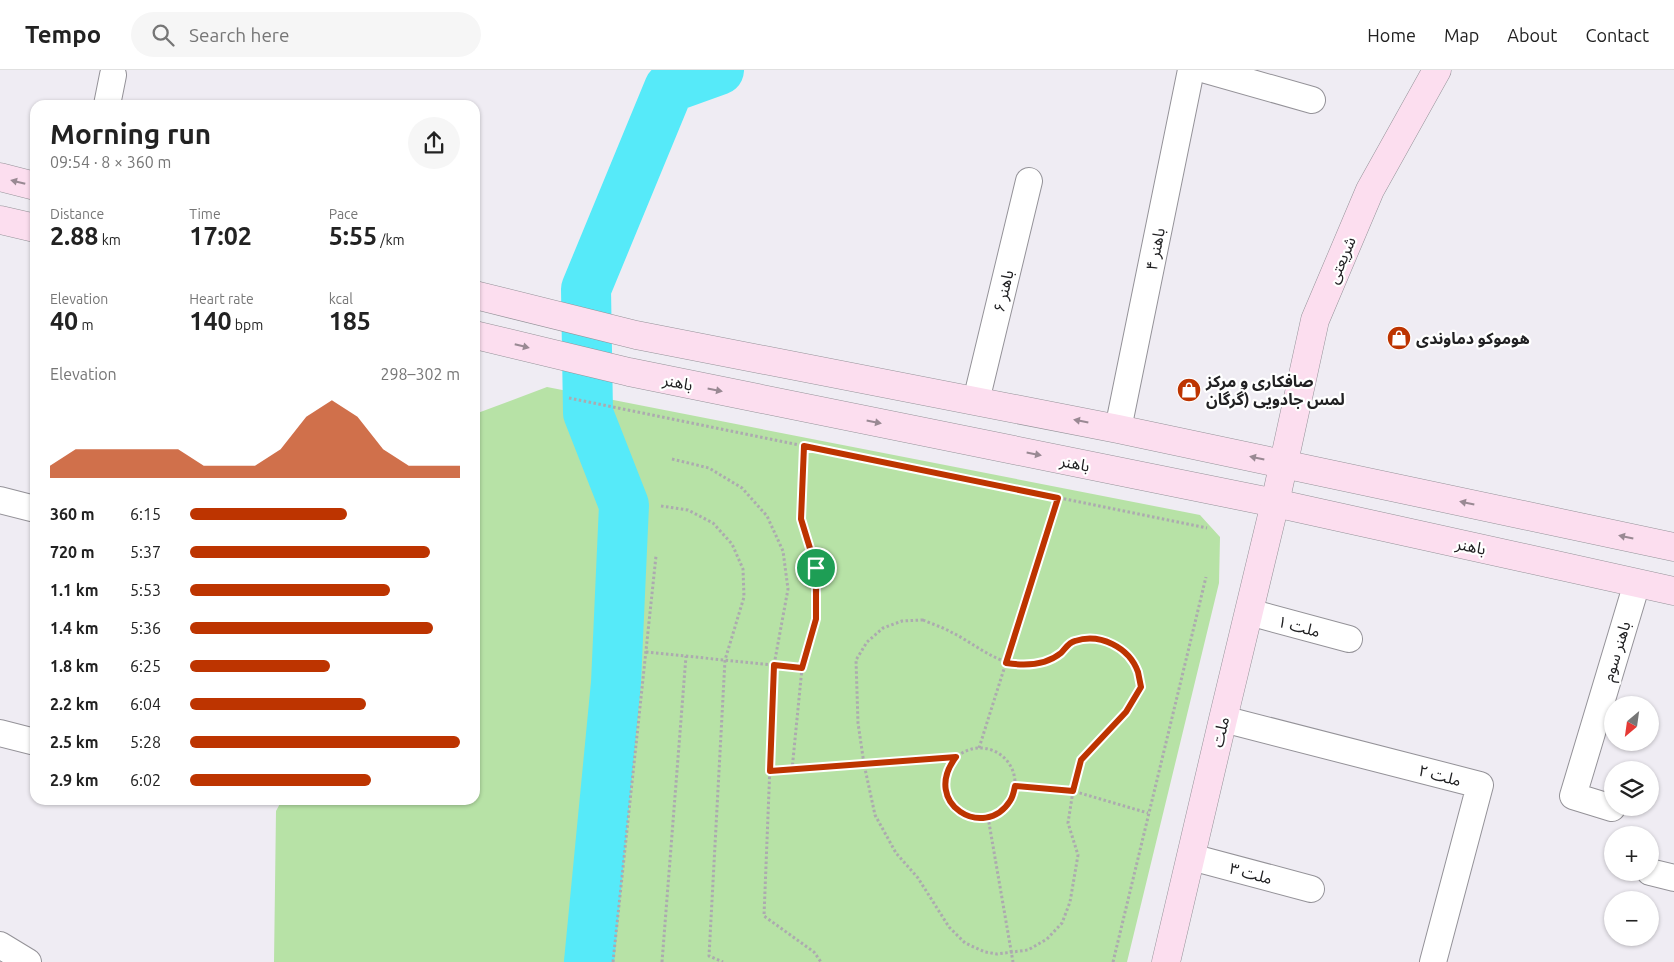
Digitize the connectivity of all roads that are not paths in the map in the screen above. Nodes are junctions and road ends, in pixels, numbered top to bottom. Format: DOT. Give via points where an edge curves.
graph roads {
  1 [pos="1191,70"];
  2 [pos="1206,70"];
  3 [pos="1437,70"];
  4 [pos="113,75"];
  5 [pos="107,100"];
  6 [pos="1312,100"];
  7 [pos="0,177"];
  8 [pos="1029,181"];
  9 [pos="30,185"];
  10 [pos="0,220"];
  11 [pos="30,227"];
  12 [pos="480,296"];
  13 [pos="480,336"];
  14 [pos="976,401"];
  15 [pos="1118,428"];
  16 [pos="1284,464"];
  17 [pos="0,500"];
  18 [pos="1276,504"];
  19 [pos="30,508"];
  20 [pos="1674,547"];
  21 [pos="1637,583"];
  22 [pos="1674,591"];
  23 [pos="1249,612"];
  24 [pos="1349,639"];
  25 [pos="1223,719"];
  26 [pos="0,733"];
  27 [pos="30,741"];
  28 [pos="1604,806"];
  29 [pos="1191,857"];
  30 [pos="1659,874"];
  31 [pos="1674,878"];
  32 [pos="1311,889"];
  33 [pos="0,946"];
  34 [pos="28,962"];
  35 [pos="1166,962"];
  36 [pos="1433,962"];
  1 -- 15 [label="street, ۴ باهنر"];
  2 -- 6 [label="street"];
  3 -- 16 [label="main road, شریعتی" via="1370,190 1315,320"];
  4 -- 5 [label="street"];
  9 -- 7 [label="main road, one-way"];
  8 -- 14 [label="street, ۶ باهنر"];
  10 -- 11 [label="main road"];
  12 -- 14 [label="main road" via="636,335"];
  13 -- 18 [label="main road, باهنر, one-way" via="629,372"];
  15 -- 14 [label="main road, one-way"];
  16 -- 15 [label="main road, one-way"];
  16 -- 18 [label="main road, شریعتی"];
  20 -- 16 [label="main road, one-way"];
  17 -- 19 [label="street"];
  18 -- 21 [label="main road, باهنر"];
  18 -- 23 [label="main road, ملت"];
  21 -- 22 [label="main road, باهنر"];
  21 -- 28 [label="street, باهنر سوم" via="1573,796"];
  23 -- 24 [label="street, ملت ۱"];
  23 -- 25 [label="main road, ملت"];
  25 -- 29 [label="main road, ملت"];
  25 -- 36 [label="street, ۲ ملت" via="1480,786"];
  26 -- 27 [label="street"];
  29 -- 32 [label="street, ۳ ملت"];
  29 -- 35 [label="main road, ملت"];
  30 -- 31 [label="street"];
  33 -- 34 [label="street"];
}
